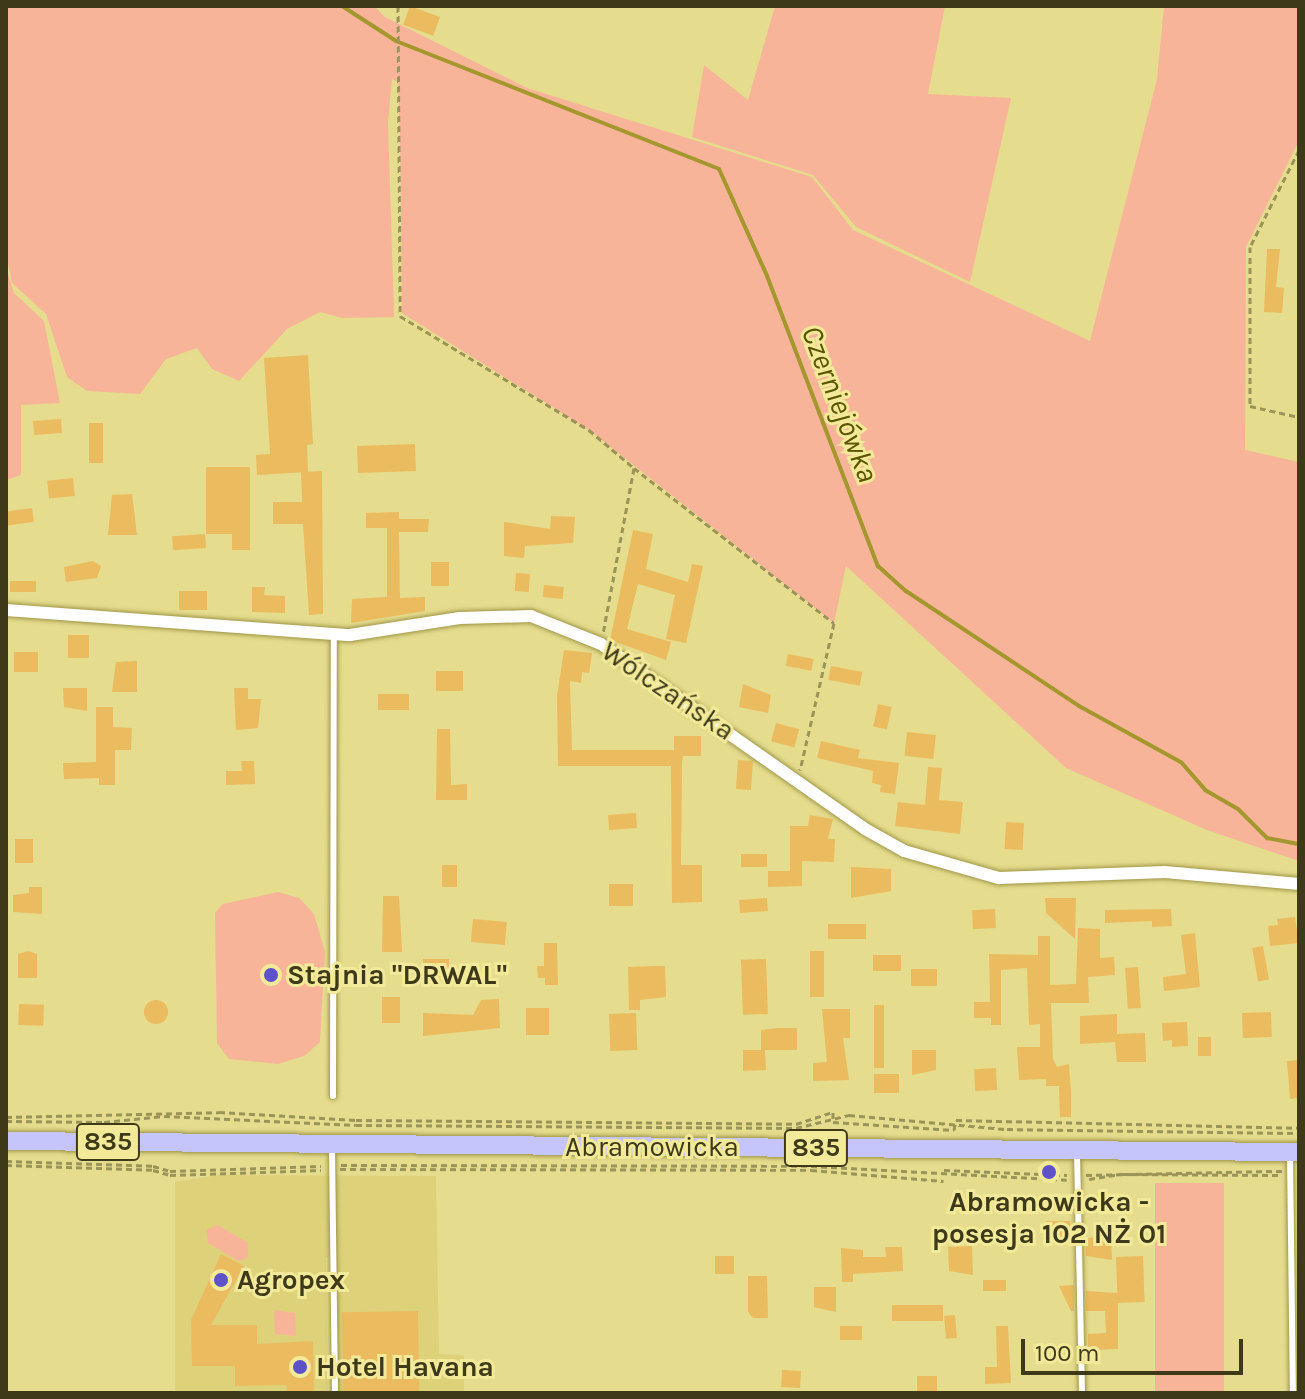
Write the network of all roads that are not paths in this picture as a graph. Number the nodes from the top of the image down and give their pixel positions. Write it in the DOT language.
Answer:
graph roads {
  1 [pos="6,610"];
  2 [pos="334,634"];
  3 [pos="1299,884"];
  4 [pos="333,1096"];
  5 [pos="6,1141"];
  6 [pos="332,1144"];
  7 [pos="1077,1150"];
  8 [pos="1295,1152"];
  9 [pos="335,1393"];
  10 [pos="1082,1393"];
  11 [pos="1293,1393"];
  1 -- 2 [label="street, Wólczańska"];
  2 -- 3 [label="street, Wólczańska"];
  2 -- 4 [label="lane"];
  5 -- 6 [label="main road, Abramowicka / 835"];
  6 -- 7 [label="main road, Abramowicka / 835"];
  6 -- 9 [label="lane"];
  7 -- 8 [label="main road, Abramowicka / 835"];
  7 -- 10 [label="lane"];
  8 -- 11 [label="lane"];
}
